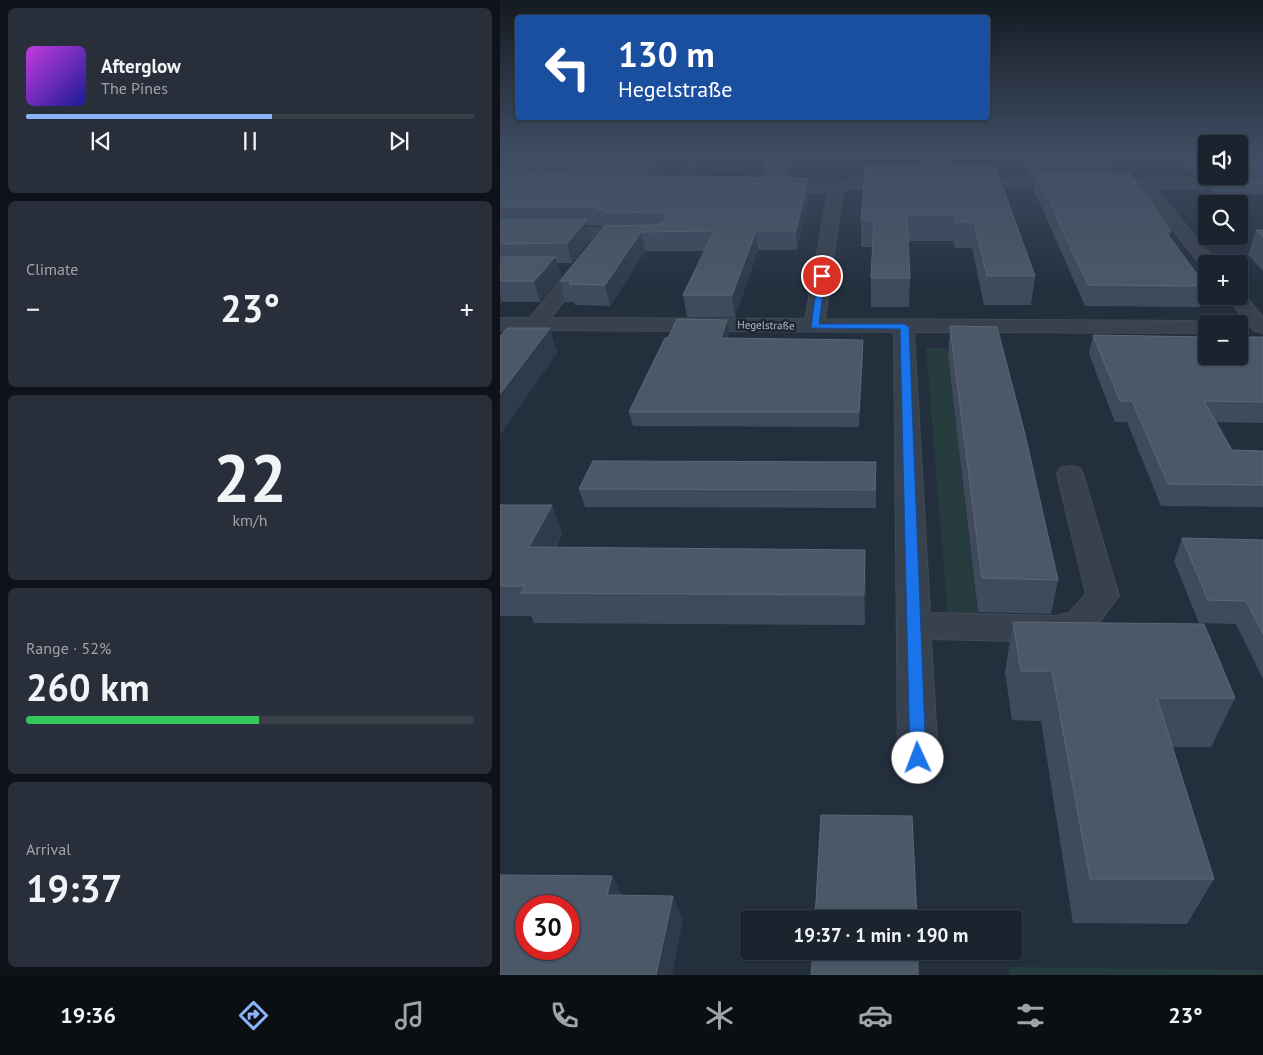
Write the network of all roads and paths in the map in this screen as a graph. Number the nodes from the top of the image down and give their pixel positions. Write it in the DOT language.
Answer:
graph roads {
  1 [pos="834,198"];
  2 [pos="1155,198"];
  3 [pos="500,232"];
  4 [pos="600,235"];
  5 [pos="622,238"];
  6 [pos="1202,255"];
  7 [pos="558,270"];
  8 [pos="578,270"];
  9 [pos="1243,305"];
  10 [pos="536,324"];
  11 [pos="501,325"];
  12 [pos="814,326"];
  13 [pos="904,327"];
  14 [pos="1198,327"];
  15 [pos="1248,327"];
  16 [pos="1262,327"];
  17 [pos="1070,474"];
  18 [pos="914,626"];
  19 [pos="918,758"];
  1 -- 12 [label="street"];
  2 -- 6 [label="street"];
  3 -- 4 [label="street"];
  4 -- 5 [label="street"];
  4 -- 8 [label="street"];
  7 -- 8 [label="street"];
  8 -- 10 [label="street"];
  9 -- 16 [label="street"];
  10 -- 11 [label="street, Hegelstraße"];
  10 -- 12 [label="street, Hegelstraße"];
  12 -- 13 [label="street, Hegelstraße"];
  13 -- 14 [label="street, Hegelstraße"];
  13 -- 18 [label="street"];
  15 -- 16 [label="street"];
  17 -- 18 [label="street"];
  18 -- 19 [label="street"];
}
